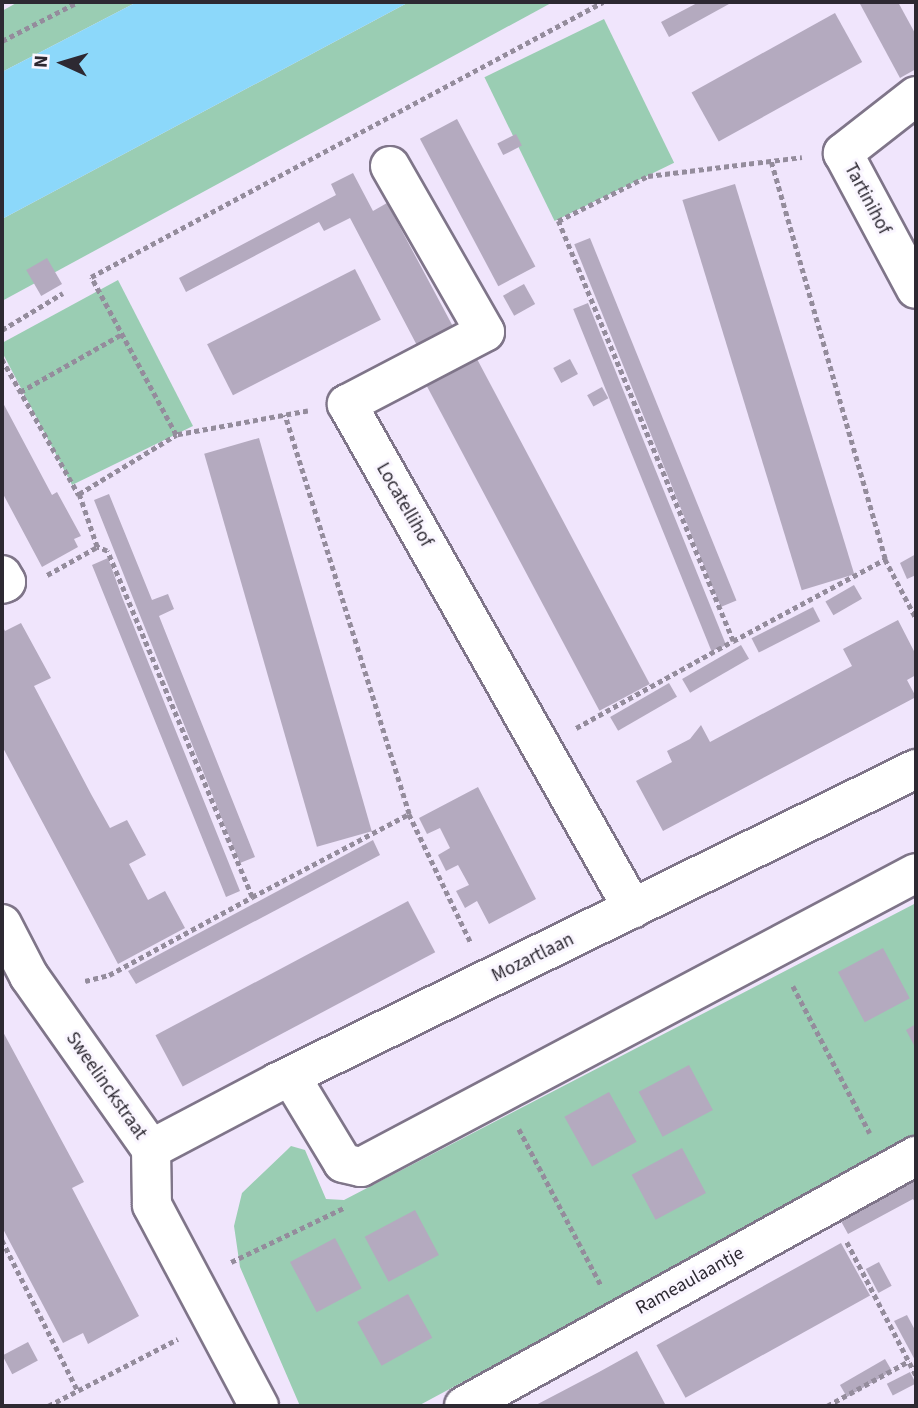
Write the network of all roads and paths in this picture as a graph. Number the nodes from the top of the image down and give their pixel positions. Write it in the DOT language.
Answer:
graph roads {
  1 [pos="78,2"];
  2 [pos="603,2"];
  3 [pos="2,41"];
  4 [pos="916,96"];
  5 [pos="843,153"];
  6 [pos="771,161"];
  7 [pos="390,166"];
  8 [pos="916,289"];
  9 [pos="63,293"];
  10 [pos="2,330"];
  11 [pos="122,334"];
  12 [pos="2,359"];
  13 [pos="20,392"];
  14 [pos="347,404"];
  15 [pos="285,415"];
  16 [pos="176,435"];
  17 [pos="81,499"];
  18 [pos="97,547"];
  19 [pos="885,559"];
  20 [pos="3,580"];
  21 [pos="916,618"];
  22 [pos="733,641"];
  23 [pos="541,747"];
  24 [pos="916,769"];
  25 [pos="409,814"];
  26 [pos="916,873"];
  27 [pos="252,897"];
  28 [pos="633,909"];
  29 [pos="2,923"];
  30 [pos="773,948"];
  31 [pos="489,980"];
  32 [pos="41,993"];
  33 [pos="291,1077"];
  34 [pos="500,1093"];
  35 [pos="151,1149"];
  36 [pos="903,1163"];
  37 [pos="361,1167"];
  38 [pos="828,1205"];
  39 [pos="2,1240"];
  40 [pos="192,1280"];
  41 [pos="213,1320"];
  42 [pos="620,1320"];
  43 [pos="909,1361"];
  44 [pos="916,1375"];
  45 [pos="78,1391"];
  46 [pos="48,1406"];
  47 [pos="259,1406"];
  48 [pos="464,1406"];
  49 [pos="827,1406"];
  1 -- 3 [label="path"];
  2 -- 11 [label="path"];
  4 -- 5 [label="street, Tartinihof"];
  5 -- 6 [label="path"];
  5 -- 8 [label="street, Tartinihof"];
  6 -- 19 [label="path"];
  6 -- 22 [label="path"];
  7 -- 14 [label="street"];
  9 -- 10 [label="path"];
  11 -- 13 [label="path"];
  11 -- 16 [label="path"];
  12 -- 13 [label="path"];
  13 -- 17 [label="path"];
  14 -- 15 [label="path"];
  14 -- 23 [label="street, Locatellihof"];
  15 -- 16 [label="path"];
  15 -- 25 [label="path"];
  16 -- 17 [label="path"];
  17 -- 18 [label="path"];
  18 -- 20 [label="path"];
  18 -- 27 [label="path"];
  19 -- 21 [label="path"];
  19 -- 22 [label="path"];
  22 -- 23 [label="path"];
  23 -- 28 [label="street, Locatellihof"];
  24 -- 28 [label="street, Mozartlaan"];
  25 -- 27 [label="path"];
  25 -- 31 [label="path"];
  26 -- 30 [label="street"];
  27 -- 32 [label="path"];
  28 -- 31 [label="street, Mozartlaan"];
  29 -- 32 [label="street, Sweelinckstraat"];
  30 -- 34 [label="street"];
  30 -- 36 [label="path"];
  31 -- 33 [label="street, Mozartlaan"];
  32 -- 35 [label="street, Sweelinckstraat"];
  33 -- 35 [label="street, Mozartlaan"];
  33 -- 37 [label="street"];
  34 -- 37 [label="street"];
  34 -- 42 [label="path"];
  35 -- 40 [label="street, Sweelinckstraat"];
  36 -- 38 [label="street, Rameaulaantje"];
  37 -- 40 [label="path"];
  38 -- 42 [label="street, Rameaulaantje"];
  38 -- 43 [label="path"];
  39 -- 45 [label="path"];
  40 -- 41 [label="street, Sweelinckstraat"];
  41 -- 45 [label="path"];
  41 -- 47 [label="street, Sweelinckstraat"];
  42 -- 48 [label="street, Rameaulaantje"];
  43 -- 44 [label="path"];
  43 -- 49 [label="path"];
  45 -- 46 [label="path"];
}
